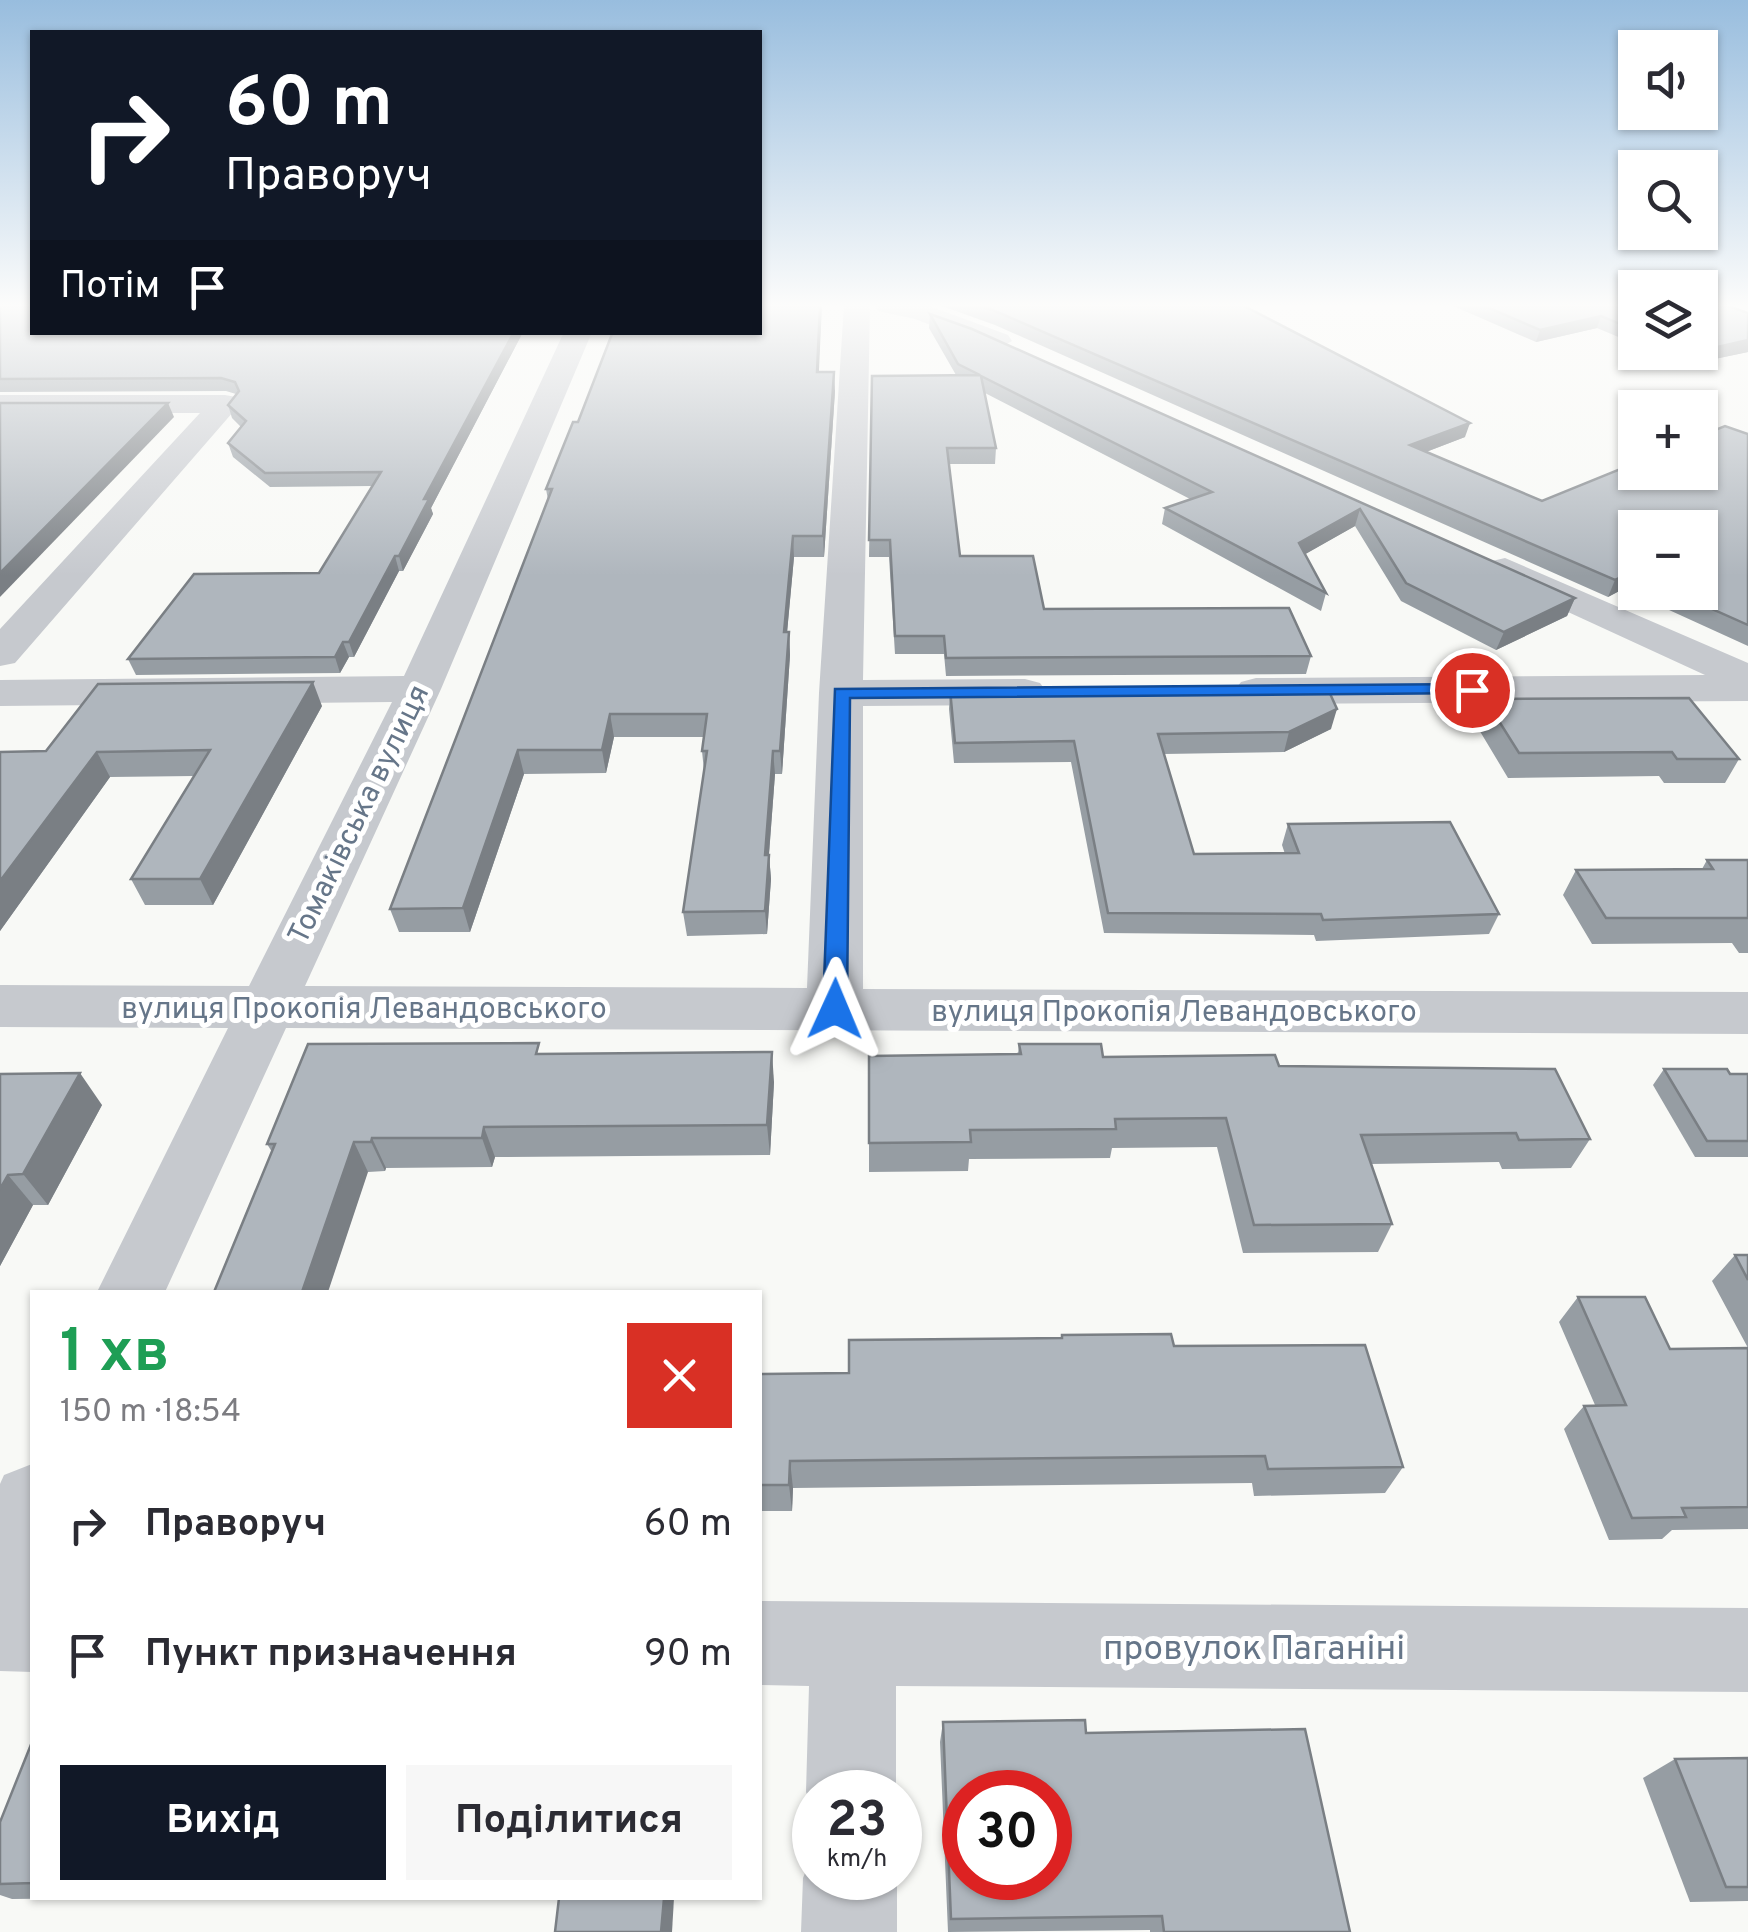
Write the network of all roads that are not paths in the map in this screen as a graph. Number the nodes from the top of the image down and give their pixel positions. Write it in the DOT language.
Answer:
graph roads {
  1 [pos="550,395"];
  2 [pos="854,395"];
  3 [pos="0,404"];
  4 [pos="1475,556"];
  5 [pos="0,654"];
  6 [pos="1748,679"];
  7 [pos="1748,688"];
  8 [pos="420,689"];
  9 [pos="1216,691"];
  10 [pos="1058,692"];
  11 [pos="0,693"];
  12 [pos="842,693"];
  13 [pos="0,1006"];
  14 [pos="264,1008"];
  15 [pos="835,1009"];
  16 [pos="1748,1013"];
  17 [pos="132,1290"];
  18 [pos="30,1507"];
  19 [pos="0,1572"];
  20 [pos="0,1629"];
  21 [pos="30,1630"];
  22 [pos="762,1642"];
  23 [pos="853,1644"];
  24 [pos="1748,1650"];
  25 [pos="851,1770"];
  26 [pos="850,1900"];
  27 [pos="850,1932"];
  1 -- 8 [label="street, Томаківська вулиця"];
  2 -- 12 [label="street"];
  3 -- 5 [label="street"];
  4 -- 6 [label="street"];
  7 -- 9 [label="street"];
  8 -- 11 [label="street"];
  8 -- 14 [label="street, Томаківська вулиця"];
  10 -- 12 [label="street"];
  12 -- 15 [label="street"];
  13 -- 14 [label="street, вулиця Прокопія Левандовського"];
  14 -- 15 [label="street, вулиця Прокопія Левандовського"];
  14 -- 17 [label="street, Томаківська вулиця"];
  15 -- 16 [label="street, вулиця Прокопія Левандовського"];
  18 -- 19 [label="street"];
  20 -- 21 [label="street"];
  22 -- 23 [label="street, провулок Паганіні"];
  23 -- 24 [label="street, провулок Паганіні"];
  23 -- 25 [label="street"];
  26 -- 27 [label="street"];
}
